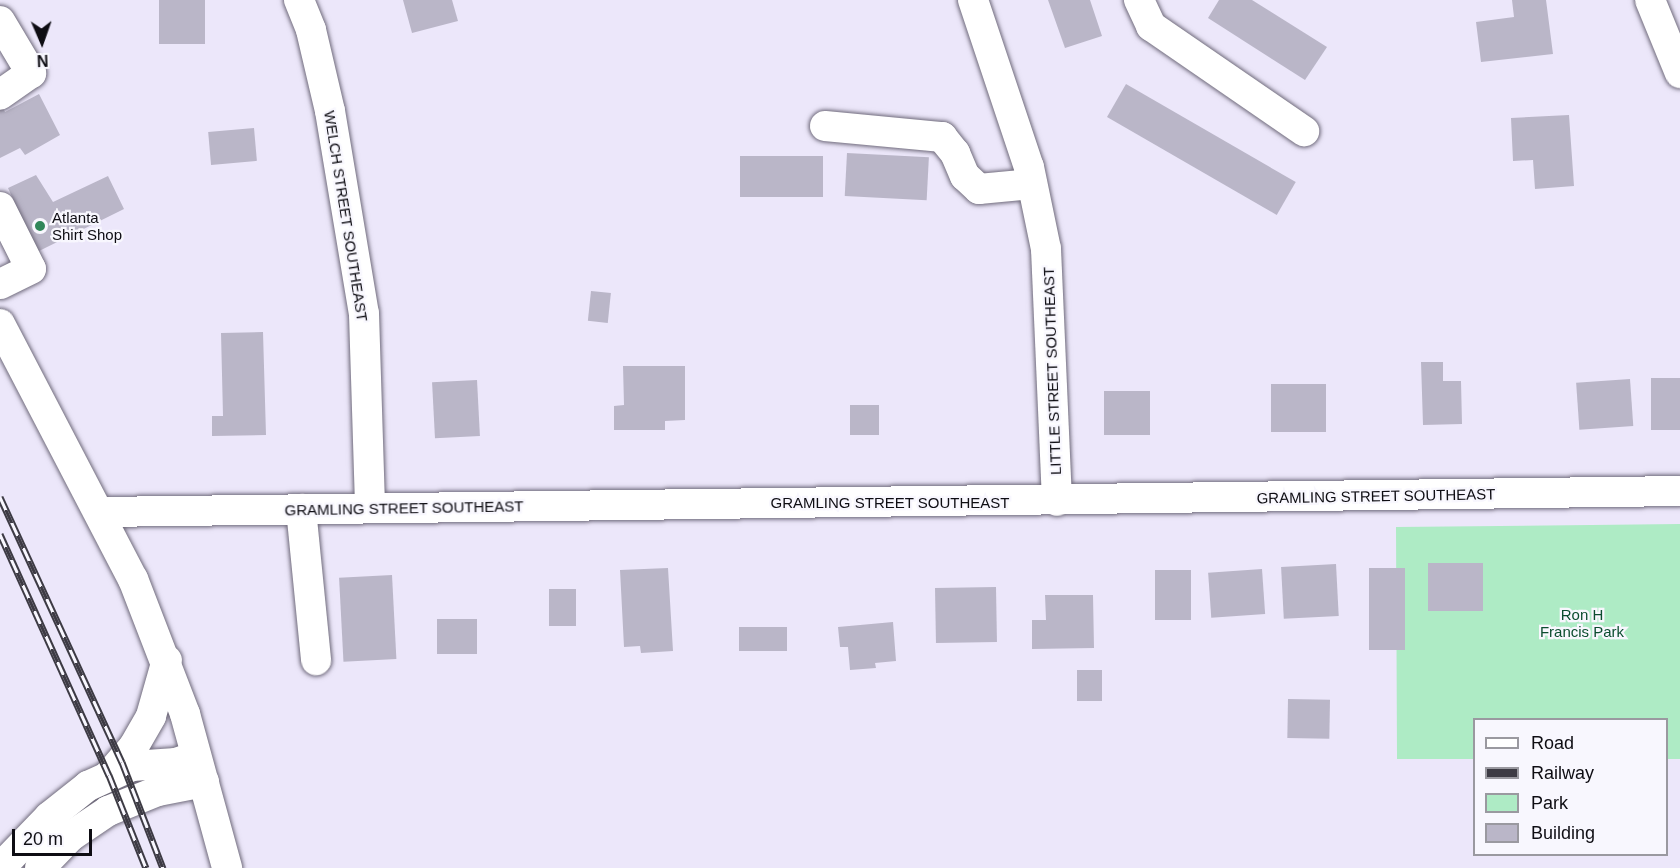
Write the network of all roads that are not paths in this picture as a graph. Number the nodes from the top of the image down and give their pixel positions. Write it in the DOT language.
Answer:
graph roads {
  1 [pos="299,0"];
  2 [pos="973,0"];
  3 [pos="1139,0"];
  4 [pos="1650,0"];
  5 [pos="0,21"];
  6 [pos="1680,73"];
  7 [pos="0,95"];
  8 [pos="825,126"];
  9 [pos="1304,131"];
  10 [pos="1032,184"];
  11 [pos="0,207"];
  12 [pos="0,284"];
  13 [pos="0,324"];
  14 [pos="1680,491"];
  15 [pos="1057,501"];
  16 [pos="370,508"];
  17 [pos="301,509"];
  18 [pos="100,512"];
  19 [pos="167,660"];
  20 [pos="316,660"];
  21 [pos="200,769"];
  22 [pos="109,775"];
  23 [pos="0,868"];
  24 [pos="39,868"];
  25 [pos="227,868"];
  1 -- 16 [label="street, WELCH STREET SOUTHEAST"];
  2 -- 10 [label="street, LITTLE STREET SOUTHEAST"];
  3 -- 9 [label="street"];
  4 -- 6 [label="street"];
  5 -- 7 [label="street"];
  8 -- 10 [label="street"];
  10 -- 15 [label="street, LITTLE STREET SOUTHEAST"];
  11 -- 12 [label="street"];
  13 -- 18 [label="street"];
  14 -- 15 [label="street, GRAMLING STREET SOUTHEAST"];
  15 -- 16 [label="street, GRAMLING STREET SOUTHEAST"];
  16 -- 17 [label="street, GRAMLING STREET SOUTHEAST"];
  17 -- 18 [label="street, GRAMLING STREET SOUTHEAST"];
  17 -- 20 [label="street"];
  18 -- 19 [label="street"];
  19 -- 21 [label="street"];
  19 -- 22 [label="street"];
  21 -- 22 [label="street"];
  21 -- 24 [label="street"];
  21 -- 25 [label="street"];
  22 -- 23 [label="street"];
}
